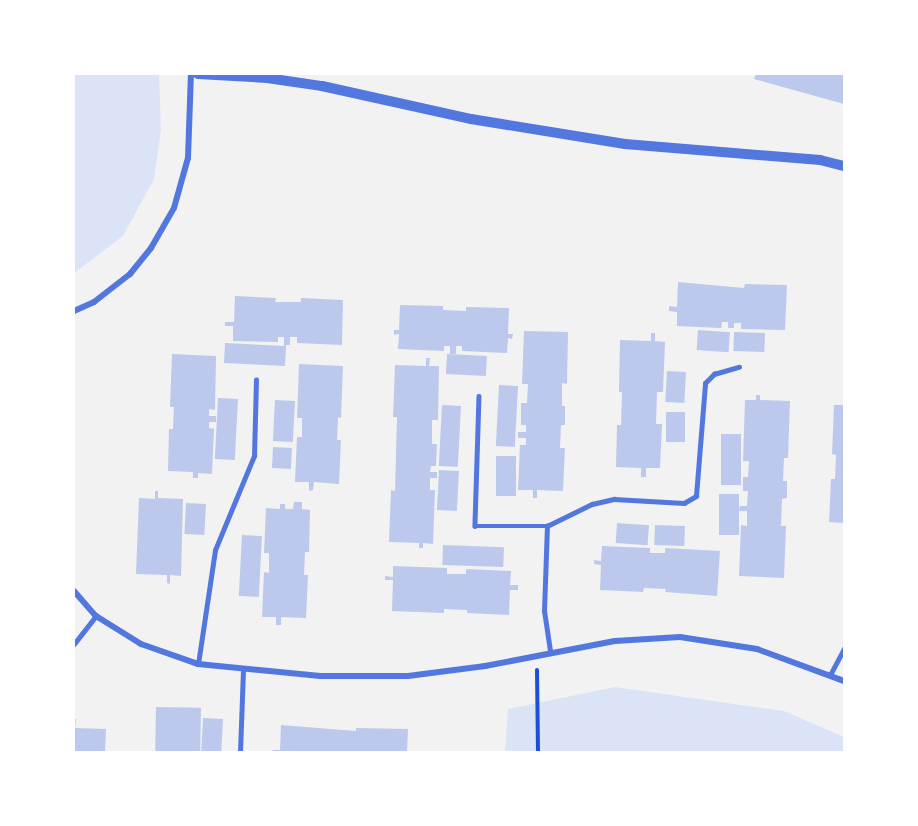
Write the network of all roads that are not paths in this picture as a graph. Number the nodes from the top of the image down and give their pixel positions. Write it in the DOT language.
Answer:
graph roads {
  1 [pos="191,74"];
  2 [pos="198,74"];
  3 [pos="844,166"];
  4 [pos="74,311"];
  5 [pos="739,367"];
  6 [pos="256,380"];
  7 [pos="479,396"];
  8 [pos="546,526"];
  9 [pos="74,591"];
  10 [pos="96,616"];
  11 [pos="74,644"];
  12 [pos="844,649"];
  13 [pos="550,651"];
  14 [pos="198,664"];
  15 [pos="243,669"];
  16 [pos="830,675"];
  17 [pos="844,681"];
  18 [pos="240,753"];
  1 -- 4 [label="street"];
  2 -- 3 [label="street"];
  5 -- 8 [label="lane"];
  6 -- 14 [label="lane"];
  7 -- 8 [label="lane"];
  8 -- 13 [label="lane"];
  9 -- 10 [label="street"];
  10 -- 11 [label="lane"];
  10 -- 14 [label="street"];
  12 -- 16 [label="lane"];
  13 -- 15 [label="street"];
  13 -- 16 [label="street"];
  14 -- 15 [label="street"];
  15 -- 18 [label="lane"];
  16 -- 17 [label="street"];
}
